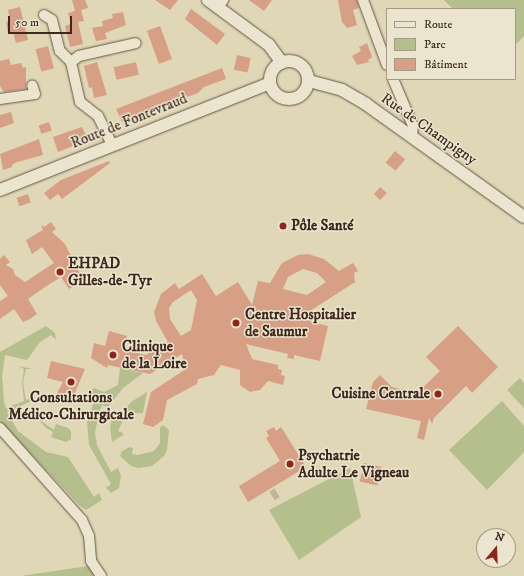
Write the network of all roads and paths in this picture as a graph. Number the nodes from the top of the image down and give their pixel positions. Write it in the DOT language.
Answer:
graph roads {
  1 [pos="208,0"];
  2 [pos="363,0"];
  3 [pos="221,4"];
  4 [pos="44,15"];
  5 [pos="136,43"];
  6 [pos="71,62"];
  7 [pos="386,62"];
  8 [pos="282,63"];
  9 [pos="393,80"];
  10 [pos="309,81"];
  11 [pos="270,83"];
  12 [pos="32,85"];
  13 [pos="0,99"];
  14 [pos="412,136"];
  15 [pos="112,145"];
  16 [pos="0,190"];
  17 [pos="524,217"];
  18 [pos="0,428"];
  19 [pos="101,576"];
  1 -- 3 [label="street"];
  2 -- 7 [label="street"];
  3 -- 8 [label="street"];
  4 -- 6 [label="street"];
  5 -- 6 [label="street"];
  6 -- 15 [label="street"];
  8 -- 10 [label="street"];
  8 -- 11 [label="street"];
  9 -- 14 [label="street"];
  10 -- 11 [label="street"];
  10 -- 14 [label="street, Rue de Champigny"];
  11 -- 15 [label="street, Route de Fontevraud"];
  12 -- 13 [label="street"];
  14 -- 17 [label="street, Rue de Champigny"];
  15 -- 16 [label="street, Route de Fontevraud"];
  18 -- 19 [label="street"];
}
